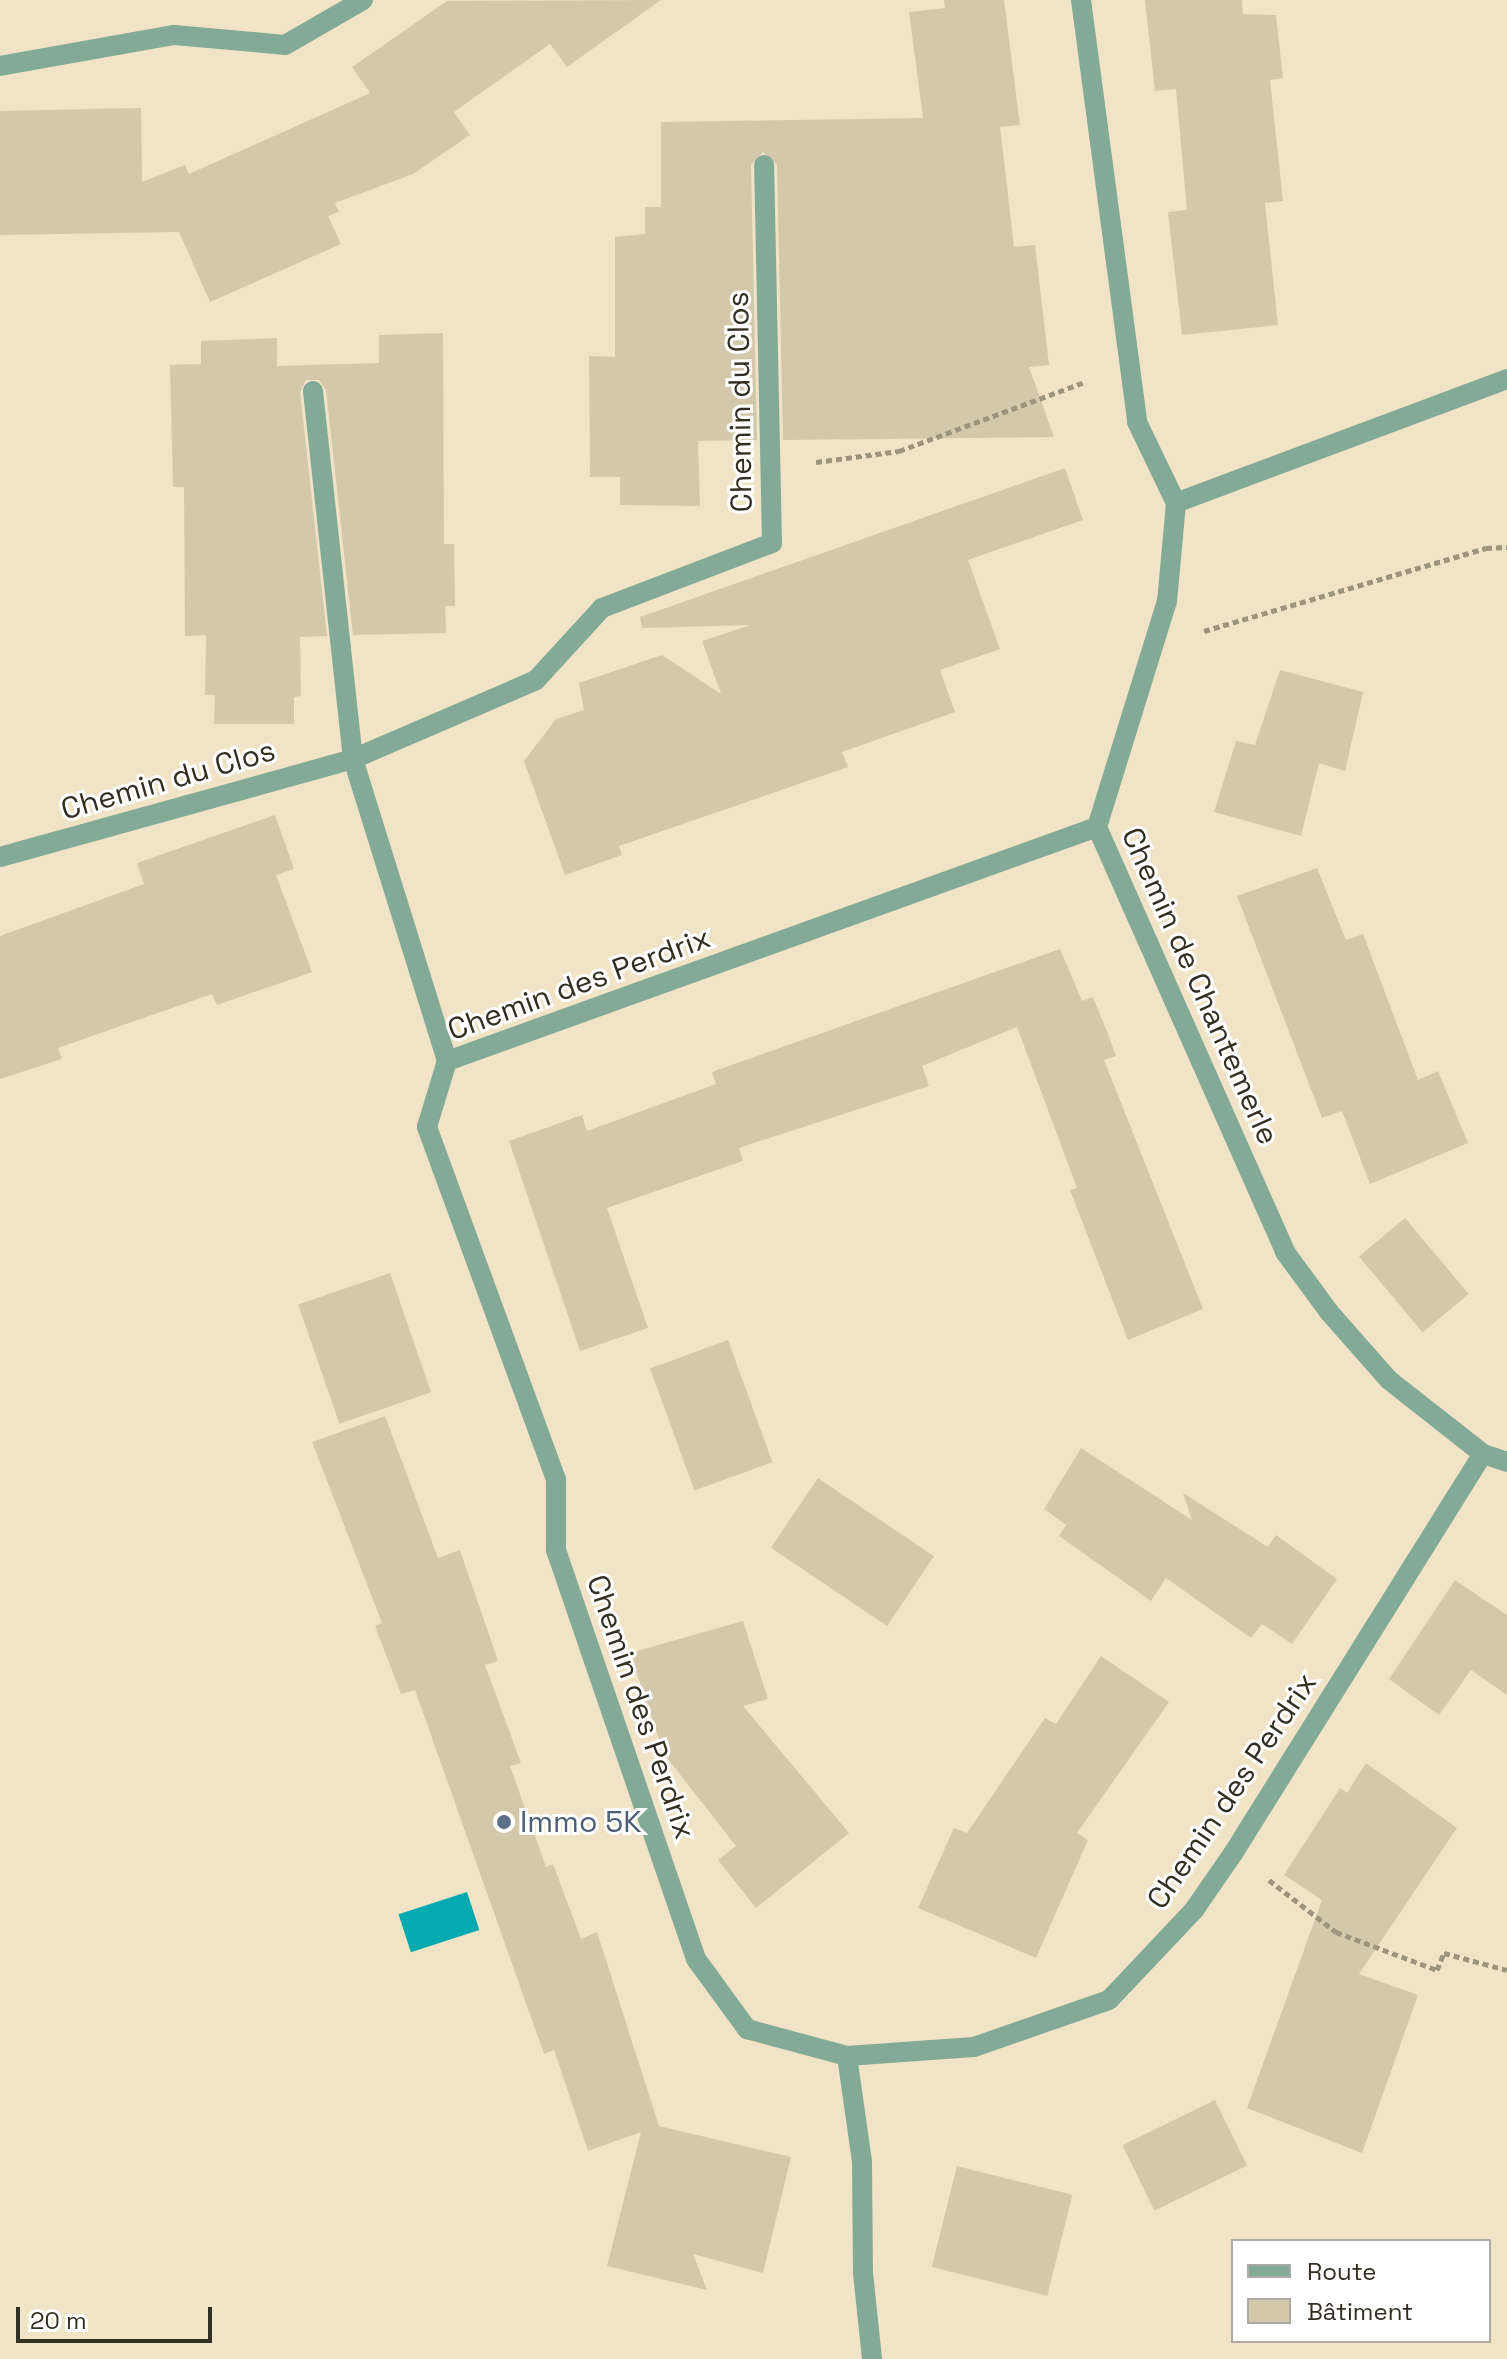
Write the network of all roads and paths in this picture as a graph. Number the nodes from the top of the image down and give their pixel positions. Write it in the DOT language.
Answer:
graph roads {
  1 [pos="363,0"];
  2 [pos="1081,0"];
  3 [pos="0,66"];
  4 [pos="764,165"];
  5 [pos="1130,366"];
  6 [pos="1507,379"];
  7 [pos="313,391"];
  8 [pos="771,468"];
  9 [pos="1176,503"];
  10 [pos="1507,547"];
  11 [pos="1153,646"];
  12 [pos="353,759"];
  13 [pos="1097,827"];
  14 [pos="0,857"];
  15 [pos="447,1061"];
  16 [pos="1483,1454"];
  17 [pos="1507,1462"];
  18 [pos="1234,1852"];
  19 [pos="1507,1970"];
  20 [pos="847,2056"];
  21 [pos="872,2359"];
  1 -- 3 [label="street"];
  2 -- 5 [label="street"];
  4 -- 8 [label="street, Chemin du Clos"];
  5 -- 8 [label="path"];
  5 -- 9 [label="street"];
  6 -- 9 [label="street"];
  7 -- 12 [label="street"];
  8 -- 12 [label="street, Chemin du Clos"];
  9 -- 11 [label="street, Chemin de Chantemerle"];
  10 -- 11 [label="path"];
  11 -- 13 [label="street, Chemin de Chantemerle"];
  12 -- 14 [label="street, Chemin du Clos"];
  12 -- 15 [label="street"];
  13 -- 15 [label="street, Chemin des Perdrix"];
  13 -- 16 [label="street, Chemin de Chantemerle"];
  15 -- 20 [label="street, Chemin des Perdrix"];
  16 -- 17 [label="street, Chemin de Chantemerle"];
  16 -- 18 [label="street, Chemin des Perdrix"];
  18 -- 19 [label="path"];
  18 -- 20 [label="street, Chemin des Perdrix"];
  20 -- 21 [label="street"];
}
